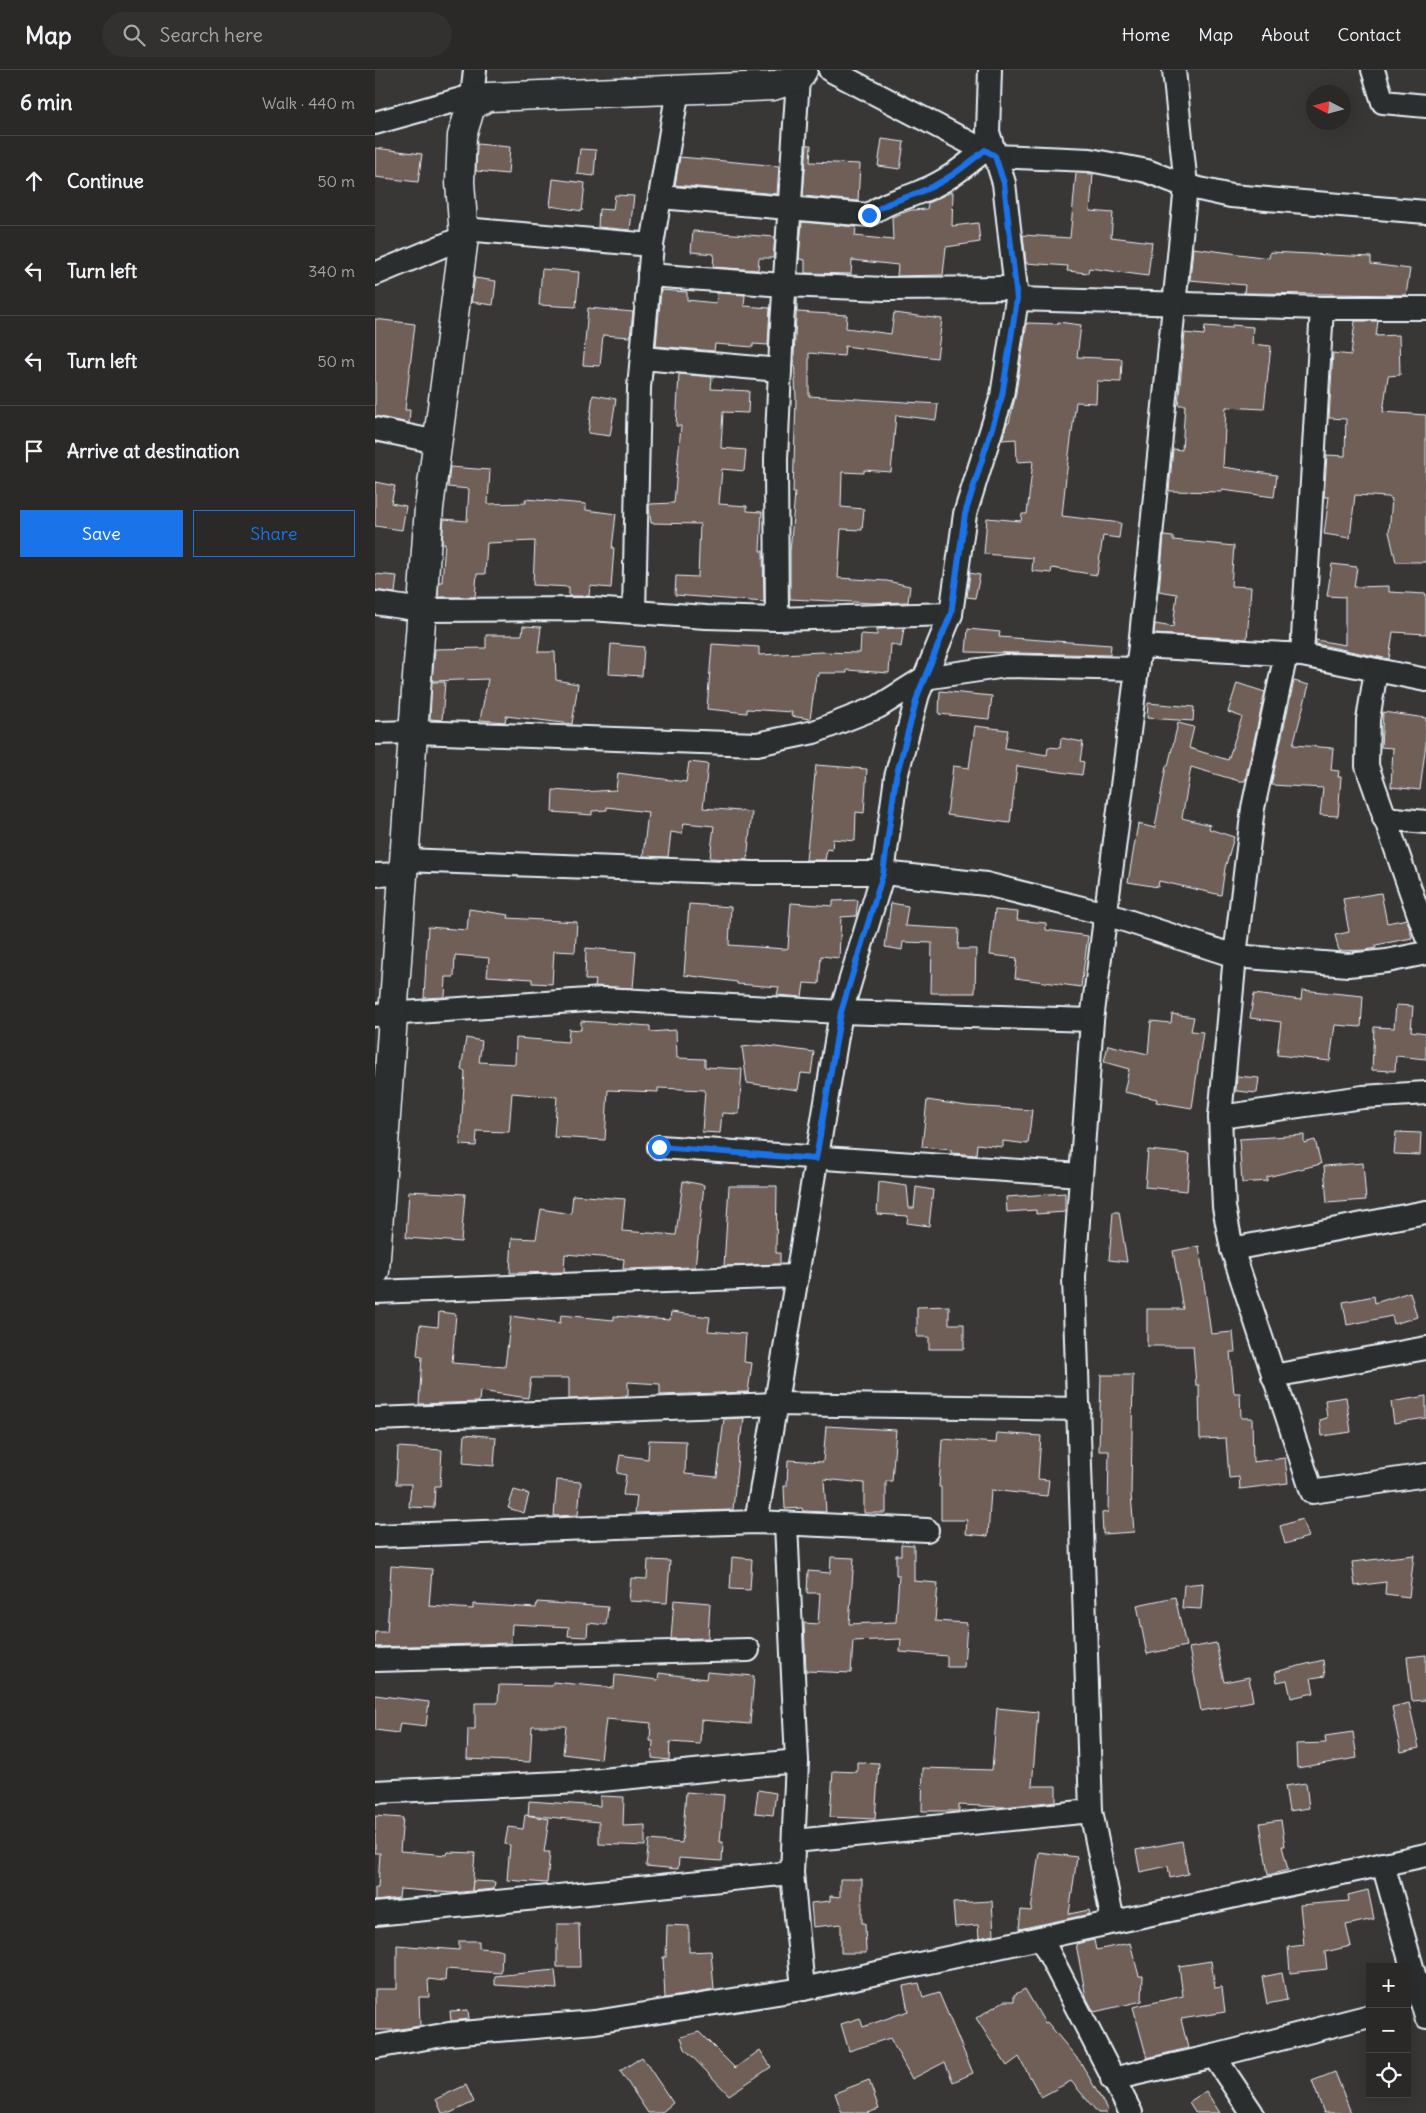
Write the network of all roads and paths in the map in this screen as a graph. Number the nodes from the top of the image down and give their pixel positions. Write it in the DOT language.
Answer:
graph roads {
  1 [pos="475,70"];
  2 [pos="830,70"];
  3 [pos="990,70"];
  4 [pos="1174,70"];
  5 [pos="1373,70"];
  6 [pos="801,74"];
  7 [pos="678,89"];
  8 [pos="472,101"];
  9 [pos="1426,106"];
  10 [pos="375,123"];
  11 [pos="990,153"];
  12 [pos="1186,186"];
  13 [pos="660,197"];
  14 [pos="789,209"];
  15 [pos="1426,212"];
  16 [pos="464,233"];
  17 [pos="652,245"];
  18 [pos="375,274"];
  19 [pos="649,275"];
  20 [pos="785,285"];
  21 [pos="1016,294"];
  22 [pos="1174,303"];
  23 [pos="1322,308"];
  24 [pos="1426,308"];
  25 [pos="642,358"];
  26 [pos="780,370"];
  27 [pos="375,428"];
  28 [pos="437,442"];
  29 [pos="375,603"];
  30 [pos="421,610"];
  31 [pos="634,612"];
  32 [pos="951,614"];
  33 [pos="777,619"];
  34 [pos="1140,646"];
  35 [pos="1294,654"];
  36 [pos="1137,669"];
  37 [pos="1376,670"];
  38 [pos="924,678"];
  39 [pos="1426,680"];
  40 [pos="413,732"];
  41 [pos="375,733"];
  42 [pos="1384,818"];
  43 [pos="1426,822"];
  44 [pos="403,867"];
  45 [pos="883,874"];
  46 [pos="375,875"];
  47 [pos="1106,914"];
  48 [pos="1426,935"];
  49 [pos="1426,953"];
  50 [pos="1235,956"];
  51 [pos="841,1012"];
  52 [pos="384,1015"];
  53 [pos="1092,1020"];
  54 [pos="1426,1093"];
  55 [pos="1220,1117"];
  56 [pos="659,1147"];
  57 [pos="379,1156"];
  58 [pos="816,1159"];
  59 [pos="1081,1175"];
  60 [pos="1426,1212"];
  61 [pos="1232,1249"];
  62 [pos="375,1271"];
  63 [pos="797,1276"];
  64 [pos="375,1292"];
  65 [pos="1426,1348"];
  66 [pos="1273,1376"];
  67 [pos="776,1404"];
  68 [pos="1079,1409"];
  69 [pos="375,1419"];
  70 [pos="1426,1475"];
  71 [pos="756,1522"];
  72 [pos="786,1524"];
  73 [pos="927,1530"];
  74 [pos="375,1536"];
  75 [pos="748,1650"];
  76 [pos="375,1660"];
  77 [pos="797,1761"];
  78 [pos="375,1792"];
  79 [pos="1091,1811"];
  80 [pos="795,1841"];
  81 [pos="1426,1855"];
  82 [pos="1383,1864"];
  83 [pos="792,1873"];
  84 [pos="375,1914"];
  85 [pos="1113,1922"];
  86 [pos="1041,1938"];
  87 [pos="803,1989"];
  88 [pos="1418,2009"];
  89 [pos="1366,2017"];
  90 [pos="375,2047"];
  91 [pos="1214,2056"];
  92 [pos="1112,2079"];
  93 [pos="1131,2113"];
  94 [pos="1252,2113"];
  1 -- 8 [label="street"];
  2 -- 11 [label="street"];
  3 -- 11 [label="street"];
  4 -- 12 [label="street"];
  5 -- 9 [label="street"];
  6 -- 7 [label="street"];
  6 -- 14 [label="street"];
  7 -- 8 [label="street"];
  7 -- 13 [label="street"];
  8 -- 10 [label="street"];
  8 -- 16 [label="street"];
  11 -- 12 [label="street"];
  11 -- 14 [label="street"];
  11 -- 21 [label="street"];
  12 -- 15 [label="street"];
  12 -- 22 [label="street"];
  13 -- 14 [label="street"];
  13 -- 17 [label="street"];
  14 -- 20 [label="street"];
  16 -- 17 [label="street"];
  16 -- 18 [label="street"];
  16 -- 28 [label="street"];
  17 -- 19 [label="street"];
  19 -- 20 [label="street"];
  19 -- 25 [label="street"];
  20 -- 21 [label="street"];
  20 -- 26 [label="street"];
  21 -- 22 [label="street"];
  21 -- 32 [label="street"];
  22 -- 23 [label="street"];
  22 -- 34 [label="street"];
  23 -- 24 [label="street"];
  23 -- 35 [label="street"];
  25 -- 26 [label="street"];
  25 -- 31 [label="street"];
  26 -- 33 [label="street"];
  27 -- 28 [label="street"];
  28 -- 30 [label="street"];
  29 -- 30 [label="street"];
  30 -- 31 [label="street"];
  30 -- 40 [label="street"];
  31 -- 33 [label="street"];
  32 -- 33 [label="street"];
  32 -- 38 [label="street"];
  34 -- 35 [label="street"];
  34 -- 36 [label="street"];
  35 -- 37 [label="street"];
  35 -- 50 [label="street"];
  36 -- 38 [label="street"];
  36 -- 47 [label="street"];
  37 -- 39 [label="street"];
  37 -- 42 [label="street"];
  38 -- 40 [label="street"];
  38 -- 45 [label="street"];
  40 -- 41 [label="street"];
  40 -- 44 [label="street"];
  42 -- 43 [label="street"];
  42 -- 48 [label="street"];
  44 -- 45 [label="street"];
  44 -- 46 [label="street"];
  44 -- 52 [label="street"];
  45 -- 47 [label="street"];
  45 -- 51 [label="street"];
  47 -- 50 [label="street"];
  47 -- 53 [label="street"];
  49 -- 50 [label="street"];
  50 -- 55 [label="street"];
  51 -- 52 [label="street"];
  51 -- 53 [label="street"];
  51 -- 58 [label="street"];
  52 -- 57 [label="street"];
  53 -- 59 [label="street"];
  54 -- 55 [label="street"];
  55 -- 61 [label="street"];
  56 -- 58 [label="street"];
  57 -- 62 [label="street"];
  58 -- 59 [label="street"];
  58 -- 63 [label="street"];
  59 -- 68 [label="street"];
  60 -- 61 [label="street"];
  61 -- 66 [label="street"];
  63 -- 64 [label="street"];
  63 -- 67 [label="street"];
  65 -- 66 [label="street"];
  66 -- 70 [label="street"];
  67 -- 68 [label="street"];
  67 -- 69 [label="street"];
  67 -- 71 [label="street"];
  68 -- 79 [label="street"];
  71 -- 72 [label="street"];
  71 -- 74 [label="street"];
  72 -- 73 [label="street"];
  72 -- 77 [label="street"];
  75 -- 76 [label="street"];
  77 -- 78 [label="street"];
  77 -- 80 [label="street"];
  79 -- 80 [label="street"];
  79 -- 85 [label="street"];
  80 -- 83 [label="street"];
  81 -- 82 [label="street"];
  82 -- 85 [label="street"];
  82 -- 88 [label="street"];
  83 -- 84 [label="street"];
  83 -- 87 [label="street"];
  85 -- 86 [label="street"];
  86 -- 87 [label="street"];
  86 -- 92 [label="street"];
  87 -- 90 [label="street"];
  89 -- 91 [label="street"];
  91 -- 92 [label="street"];
  91 -- 94 [label="street"];
  92 -- 93 [label="street"];
}
